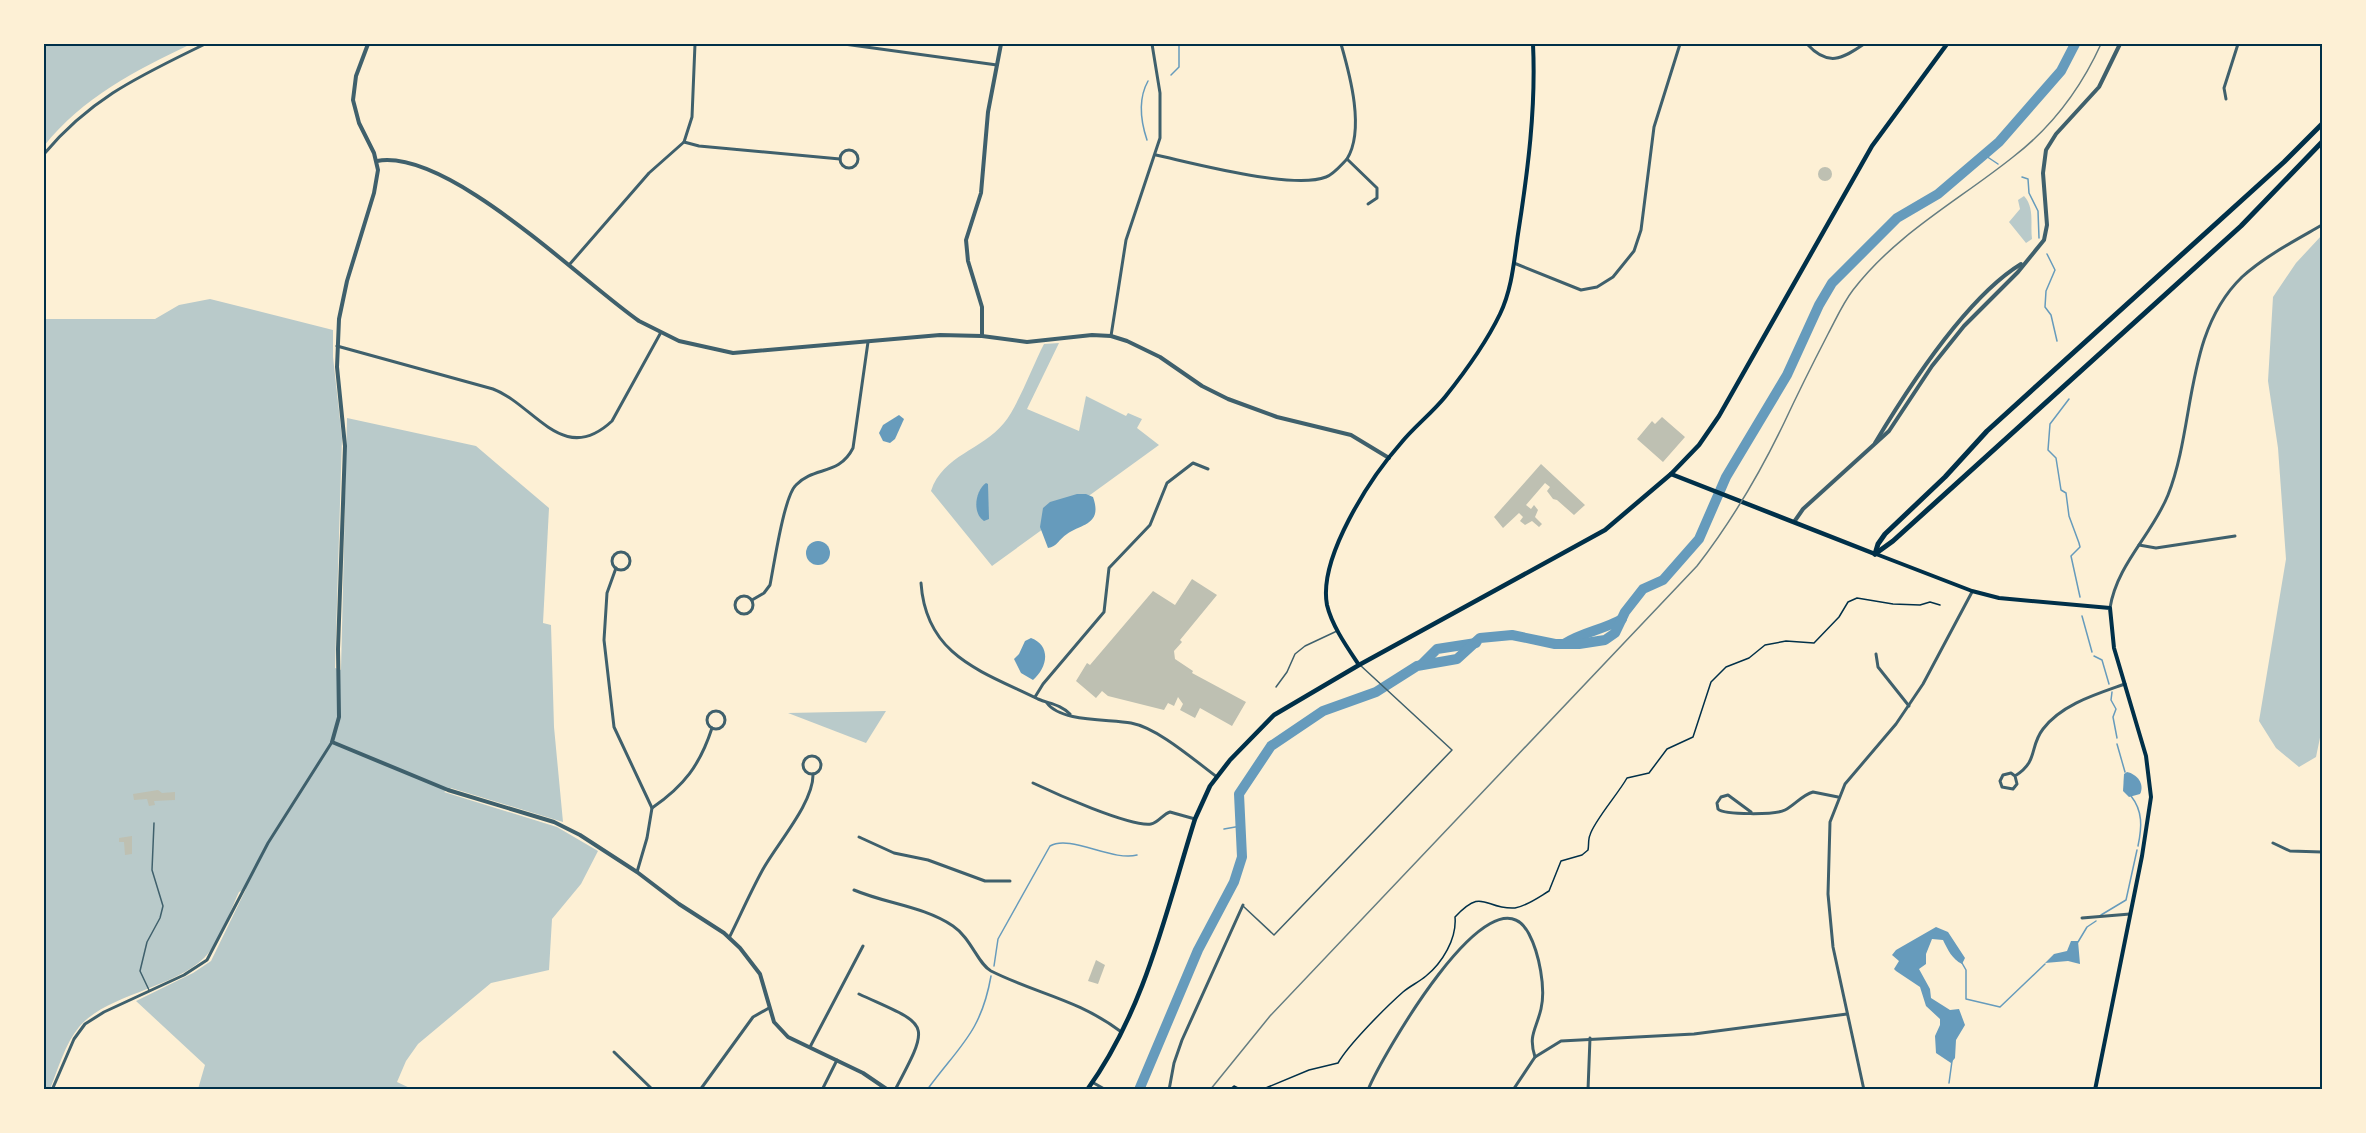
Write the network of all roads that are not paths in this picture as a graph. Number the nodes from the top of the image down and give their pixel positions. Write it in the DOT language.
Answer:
graph roads {
  1 [pos="205,44"];
  2 [pos="368,44"];
  3 [pos="695,44"];
  4 [pos="844,44"];
  5 [pos="1001,44"];
  6 [pos="1152,44"];
  7 [pos="1341,44"];
  8 [pos="1533,44"];
  9 [pos="1680,44"];
  10 [pos="1807,44"];
  11 [pos="1864,44"];
  12 [pos="1947,44"];
  13 [pos="2120,44"];
  14 [pos="2238,44"];
  15 [pos="997,65"];
  16 [pos="2226,99"];
  17 [pos="2322,124"];
  18 [pos="684,142"];
  19 [pos="2322,142"];
  20 [pos="44,154"];
  21 [pos="1156,154"];
  22 [pos="840,159"];
  23 [pos="1347,159"];
  24 [pos="377,161"];
  25 [pos="1368,204"];
  26 [pos="2322,225"];
  27 [pos="1514,263"];
  28 [pos="568,266"];
  29 [pos="660,334"];
  30 [pos="982,336"];
  31 [pos="1111,336"];
  32 [pos="868,342"];
  33 [pos="337,346"];
  34 [pos="1389,458"];
  35 [pos="1208,469"];
  36 [pos="1671,474"];
  37 [pos="1794,522"];
  38 [pos="2235,536"];
  39 [pos="2139,545"];
  40 [pos="1875,554"];
  41 [pos="616,568"];
  42 [pos="921,583"];
  43 [pos="1972,591"];
  44 [pos="752,600"];
  45 [pos="2110,608"];
  46 [pos="1338,631"];
  47 [pos="1876,654"];
  48 [pos="1359,665"];
  49 [pos="2125,684"];
  50 [pos="1276,687"];
  51 [pos="1035,698"];
  52 [pos="1909,706"];
  53 [pos="712,728"];
  54 [pos="332,742"];
  55 [pos="813,774"];
  56 [pos="2015,776"];
  57 [pos="1217,777"];
  58 [pos="1032,783"];
  59 [pos="1838,797"];
  60 [pos="652,808"];
  61 [pos="1751,812"];
  62 [pos="1195,819"];
  63 [pos="154,823"];
  64 [pos="859,837"];
  65 [pos="2273,843"];
  66 [pos="2322,852"];
  67 [pos="637,872"];
  68 [pos="1010,881"];
  69 [pos="854,890"];
  70 [pos="1243,905"];
  71 [pos="2130,915"];
  72 [pos="2082,918"];
  73 [pos="729,938"];
  74 [pos="863,946"];
  75 [pos="149,991"];
  76 [pos="858,994"];
  77 [pos="769,1008"];
  78 [pos="1847,1014"];
  79 [pos="1120,1031"];
  80 [pos="1590,1038"];
  81 [pos="809,1048"];
  82 [pos="614,1052"];
  83 [pos="1535,1057"];
  84 [pos="837,1060"];
  85 [pos="1092,1082"];
  86 [pos="52,1089"];
  87 [pos="653,1089"];
  88 [pos="700,1089"];
  89 [pos="822,1089"];
  90 [pos="888,1089"];
  91 [pos="894,1089"];
  92 [pos="1087,1089"];
  93 [pos="1106,1089"];
  94 [pos="1169,1089"];
  95 [pos="1368,1089"];
  96 [pos="1513,1089"];
  97 [pos="1588,1089"];
  98 [pos="1864,1089"];
  99 [pos="2095,1089"];
  1 -- 20 [label="street"];
  2 -- 24 [label="street"];
  3 -- 18 [label="street"];
  4 -- 15 [label="street"];
  5 -- 15 [label="street"];
  6 -- 21 [label="street"];
  7 -- 23 [label="street"];
  8 -- 27 [label="main road"];
  9 -- 27 [label="street"];
  10 -- 11 [label="street"];
  12 -- 36 [label="main road"];
  13 -- 37 [label="street"];
  14 -- 16 [label="street"];
  15 -- 30 [label="street"];
  17 -- 40 [label="highway"];
  18 -- 22 [label="street"];
  18 -- 28 [label="street"];
  19 -- 40 [label="highway"];
  21 -- 23 [label="street"];
  21 -- 31 [label="street"];
  22 -- 22 [label="street"];
  23 -- 25 [label="street"];
  24 -- 28 [label="street"];
  24 -- 33 [label="street"];
  26 -- 39 [label="street"];
  27 -- 34 [label="main road"];
  28 -- 29 [label="street"];
  29 -- 32 [label="street"];
  29 -- 33 [label="street"];
  30 -- 31 [label="street"];
  30 -- 32 [label="street"];
  31 -- 34 [label="street"];
  32 -- 44 [label="street"];
  33 -- 54 [label="street"];
  34 -- 46 [label="main road"];
  35 -- 51 [label="street"];
  36 -- 37 [label="main road"];
  36 -- 48 [label="main road"];
  37 -- 40 [label="main road"];
  38 -- 39 [label="street"];
  39 -- 45 [label="street"];
  40 -- 43 [label="main road"];
  41 -- 41 [label="street"];
  41 -- 60 [label="street"];
  42 -- 51 [label="street"];
  43 -- 45 [label="main road"];
  43 -- 52 [label="street"];
  44 -- 44 [label="street"];
  45 -- 49 [label="main road"];
  46 -- 48 [label="main road"];
  46 -- 50 [label="lane"];
  47 -- 52 [label="street"];
  48 -- 57 [label="main road"];
  48 -- 70 [label="lane"];
  49 -- 56 [label="street"];
  49 -- 71 [label="main road"];
  51 -- 57 [label="street"];
  52 -- 59 [label="street"];
  53 -- 53 [label="street"];
  53 -- 60 [label="street"];
  54 -- 67 [label="street"];
  54 -- 75 [label="street"];
  55 -- 55 [label="street"];
  55 -- 73 [label="street"];
  56 -- 56 [label="street"];
  57 -- 62 [label="main road"];
  58 -- 62 [label="street"];
  59 -- 61 [label="street"];
  59 -- 78 [label="street"];
  60 -- 67 [label="street"];
  61 -- 61 [label="street"];
  62 -- 79 [label="main road"];
  63 -- 75 [label="lane"];
  64 -- 68 [label="street"];
  65 -- 66 [label="street"];
  67 -- 73 [label="street"];
  69 -- 79 [label="street"];
  70 -- 94 [label="street"];
  71 -- 72 [label="street"];
  71 -- 99 [label="main road"];
  73 -- 77 [label="street"];
  74 -- 81 [label="street"];
  75 -- 86 [label="street"];
  76 -- 91 [label="street"];
  77 -- 81 [label="street"];
  77 -- 88 [label="street"];
  78 -- 80 [label="street"];
  78 -- 98 [label="street"];
  79 -- 85 [label="main road"];
  80 -- 83 [label="street"];
  80 -- 97 [label="street"];
  81 -- 84 [label="street"];
  82 -- 87 [label="street"];
  83 -- 95 [label="street"];
  83 -- 96 [label="street"];
  84 -- 89 [label="street"];
  84 -- 90 [label="street"];
  85 -- 92 [label="main road"];
  85 -- 93 [label="street"];
}
